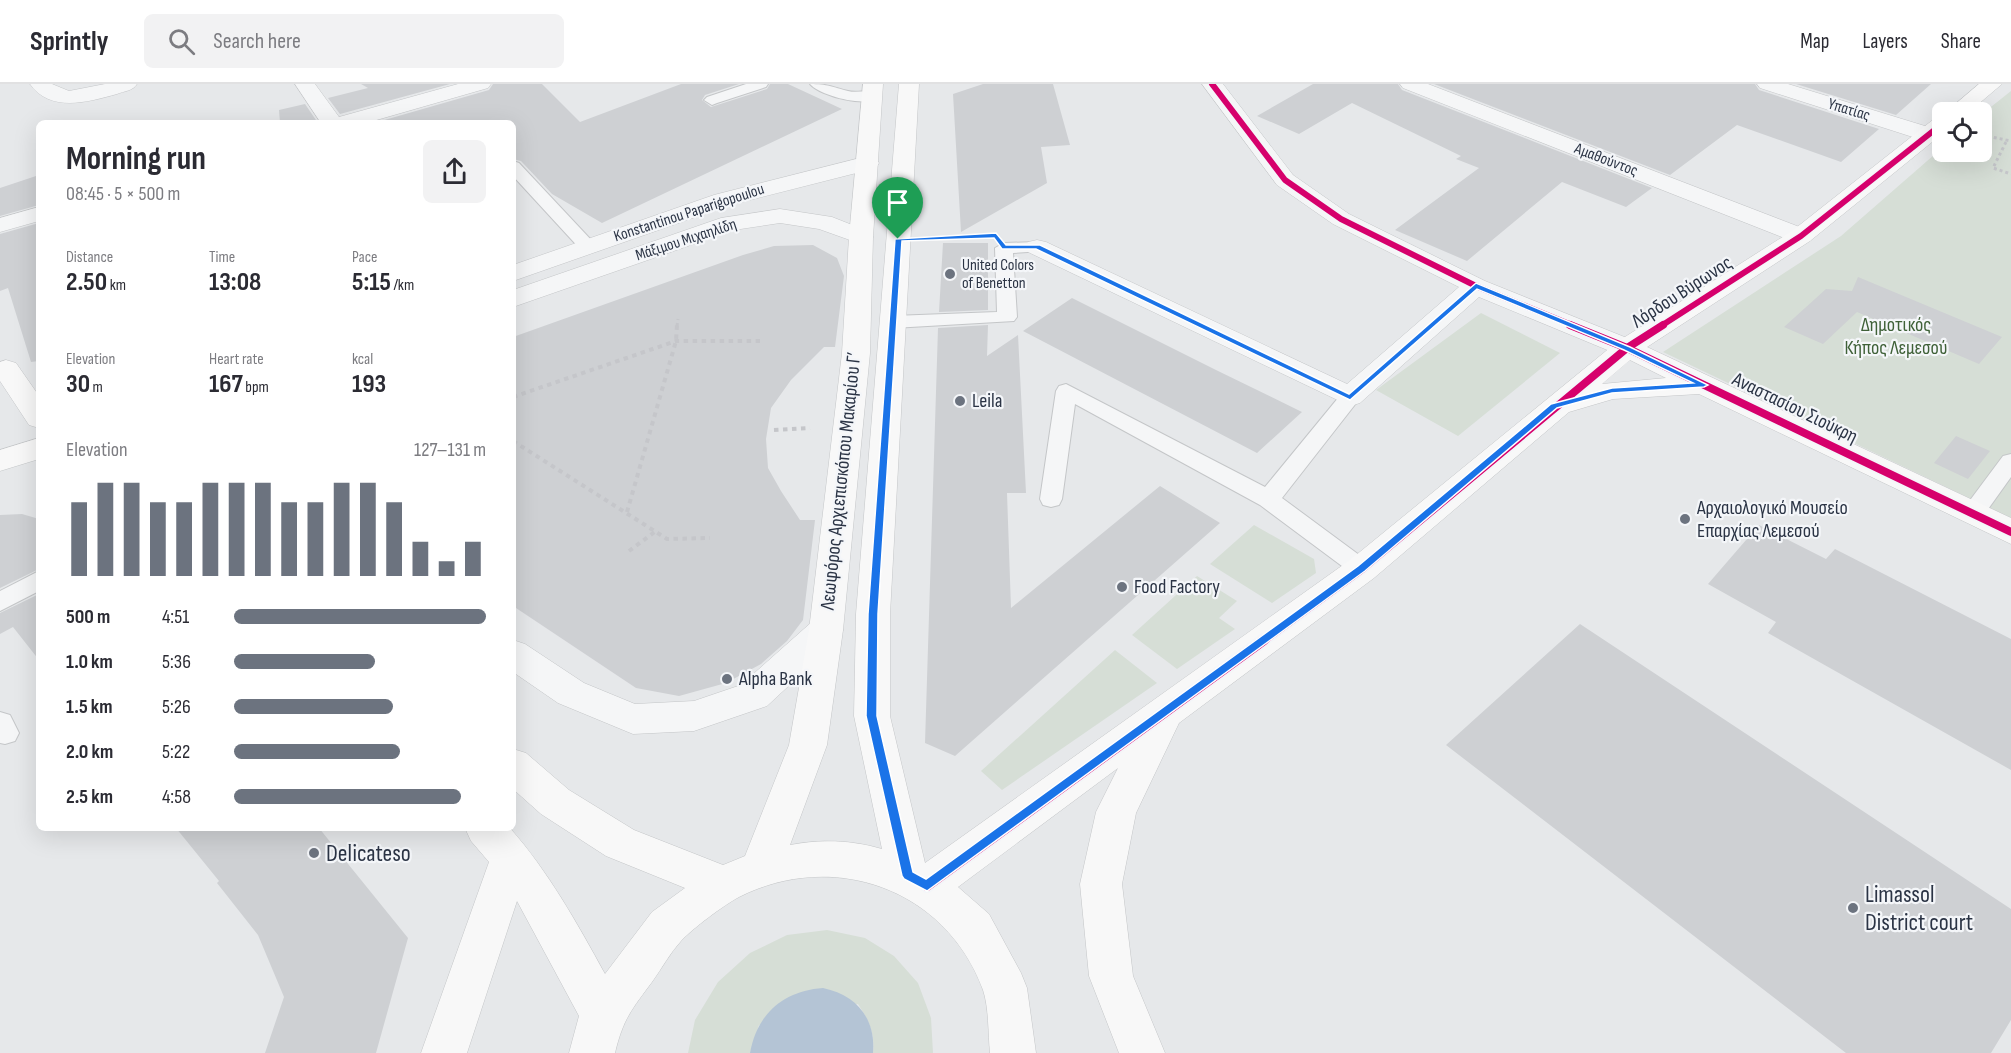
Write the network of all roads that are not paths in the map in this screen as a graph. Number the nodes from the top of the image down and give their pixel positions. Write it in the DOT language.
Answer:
graph roads {
  1 [pos="40,84"];
  2 [pos="127,84"];
  3 [pos="305,84"];
  4 [pos="481,84"];
  5 [pos="760,84"];
  6 [pos="817,84"];
  7 [pos="909,84"];
  8 [pos="1212,84"];
  9 [pos="1410,84"];
  10 [pos="1767,84"];
  11 [pos="1992,84"];
  12 [pos="873,90"];
  13 [pos="712,100"];
  14 [pos="1969,102"];
  15 [pos="330,120"];
  16 [pos="353,120"];
  17 [pos="1932,128"];
  18 [pos="1932,132"];
  19 [pos="868,163"];
  20 [pos="516,169"];
  21 [pos="36,215"];
  22 [pos="0,225"];
  23 [pos="1801,236"];
  24 [pos="861,237"];
  25 [pos="588,247"];
  26 [pos="1037,247"];
  27 [pos="516,272"];
  28 [pos="1476,286"];
  29 [pos="516,298"];
  30 [pos="893,322"];
  31 [pos="1627,348"];
  32 [pos="3,366"];
  33 [pos="1704,385"];
  34 [pos="36,386"];
  35 [pos="1350,397"];
  36 [pos="1554,406"];
  37 [pos="36,414"];
  38 [pos="36,449"];
  39 [pos="0,461"];
  40 [pos="2011,461"];
  41 [pos="1051,499"];
  42 [pos="1268,499"];
  43 [pos="1973,513"];
  44 [pos="2011,532"];
  45 [pos="1362,569"];
  46 [pos="36,582"];
  47 [pos="0,602"];
  48 [pos="826,630"];
  49 [pos="516,656"];
  50 [pos="1165,713"];
  51 [pos="516,768"];
  52 [pos="498,842"];
  53 [pos="742,877"];
  54 [pos="917,881"];
  55 [pos="597,1033"];
  56 [pos="444,1053"];
  57 [pos="1013,1053"];
  58 [pos="1142,1053"];
  1 -- 2 [label="street"];
  3 -- 15 [label="street"];
  4 -- 16 [label="street"];
  5 -- 13 [label="lane"];
  6 -- 12 [label="lane"];
  7 -- 30 [label="main road, Λεωφόρος Αρχιεπισκόπου Μακαρίου Γ’"];
  8 -- 28 [label="street, Αναστασίου Σιούκρη"];
  9 -- 23 [label="street, Αμαθούντος"];
  10 -- 17 [label="street, Υπατίας"];
  11 -- 14 [label="main road"];
  12 -- 19 [label="main road, Λεωφόρος Αρχιεπισκόπου Μακαρίου Γ’"];
  18 -- 23 [label="main road, Λόρδου Βύρωνος"];
  19 -- 24 [label="main road, Λεωφόρος Αρχιεπισκόπου Μακαρίου Γ’"];
  19 -- 25 [label="street, Konstantinou Paparigopoulou"];
  20 -- 25 [label="lane"];
  21 -- 22 [label="street"];
  23 -- 31 [label="main road, Λόρδου Βύρωνος"];
  24 -- 29 [label="street, Μάξιμου Μιχαηλίδη"];
  24 -- 48 [label="main road, Λεωφόρος Αρχιεπισκόπου Μακαρίου Γ’"];
  25 -- 27 [label="street, Konstantinou Paparigopoulou"];
  26 -- 30 [label="lane"];
  26 -- 35 [label="street"];
  28 -- 31 [label="street, Αναστασίου Σιούκρη"];
  28 -- 35 [label="street"];
  30 -- 54 [label="main road, Λεωφόρος Αρχιεπισκόπου Μακαρίου Γ’"];
  31 -- 33 [label="main road, Αναστασίου Σιούκρη"];
  31 -- 36 [label="main road, Λόρδου Βύρωνος"];
  32 -- 34 [label="main road"];
  32 -- 37 [label="main road"];
  33 -- 36 [label="main road"];
  33 -- 43 [label="main road, Αναστασίου Σιούκρη"];
  35 -- 42 [label="lane"];
  36 -- 45 [label="main road, Λόρδου Βύρωνος"];
  38 -- 39 [label="main road"];
  40 -- 43 [label="lane"];
  41 -- 42 [label="lane"];
  42 -- 45 [label="lane"];
  43 -- 44 [label="main road, Αναστασίου Σιούκρη"];
  45 -- 50 [label="main road, Λόρδου Βύρωνος"];
  46 -- 47 [label="lane"];
  48 -- 49 [label="street"];
  48 -- 53 [label="main road, Λεωφόρος Αρχιεπισκόπου Μακαρίου Γ’"];
  50 -- 54 [label="main road, Λόρδου Βύρωνος"];
  50 -- 58 [label="main road"];
  51 -- 53 [label="main road"];
  52 -- 55 [label="main road"];
  52 -- 56 [label="main road"];
  53 -- 54 [label="main road"];
  53 -- 55 [label="main road"];
  54 -- 57 [label="main road"];
}
